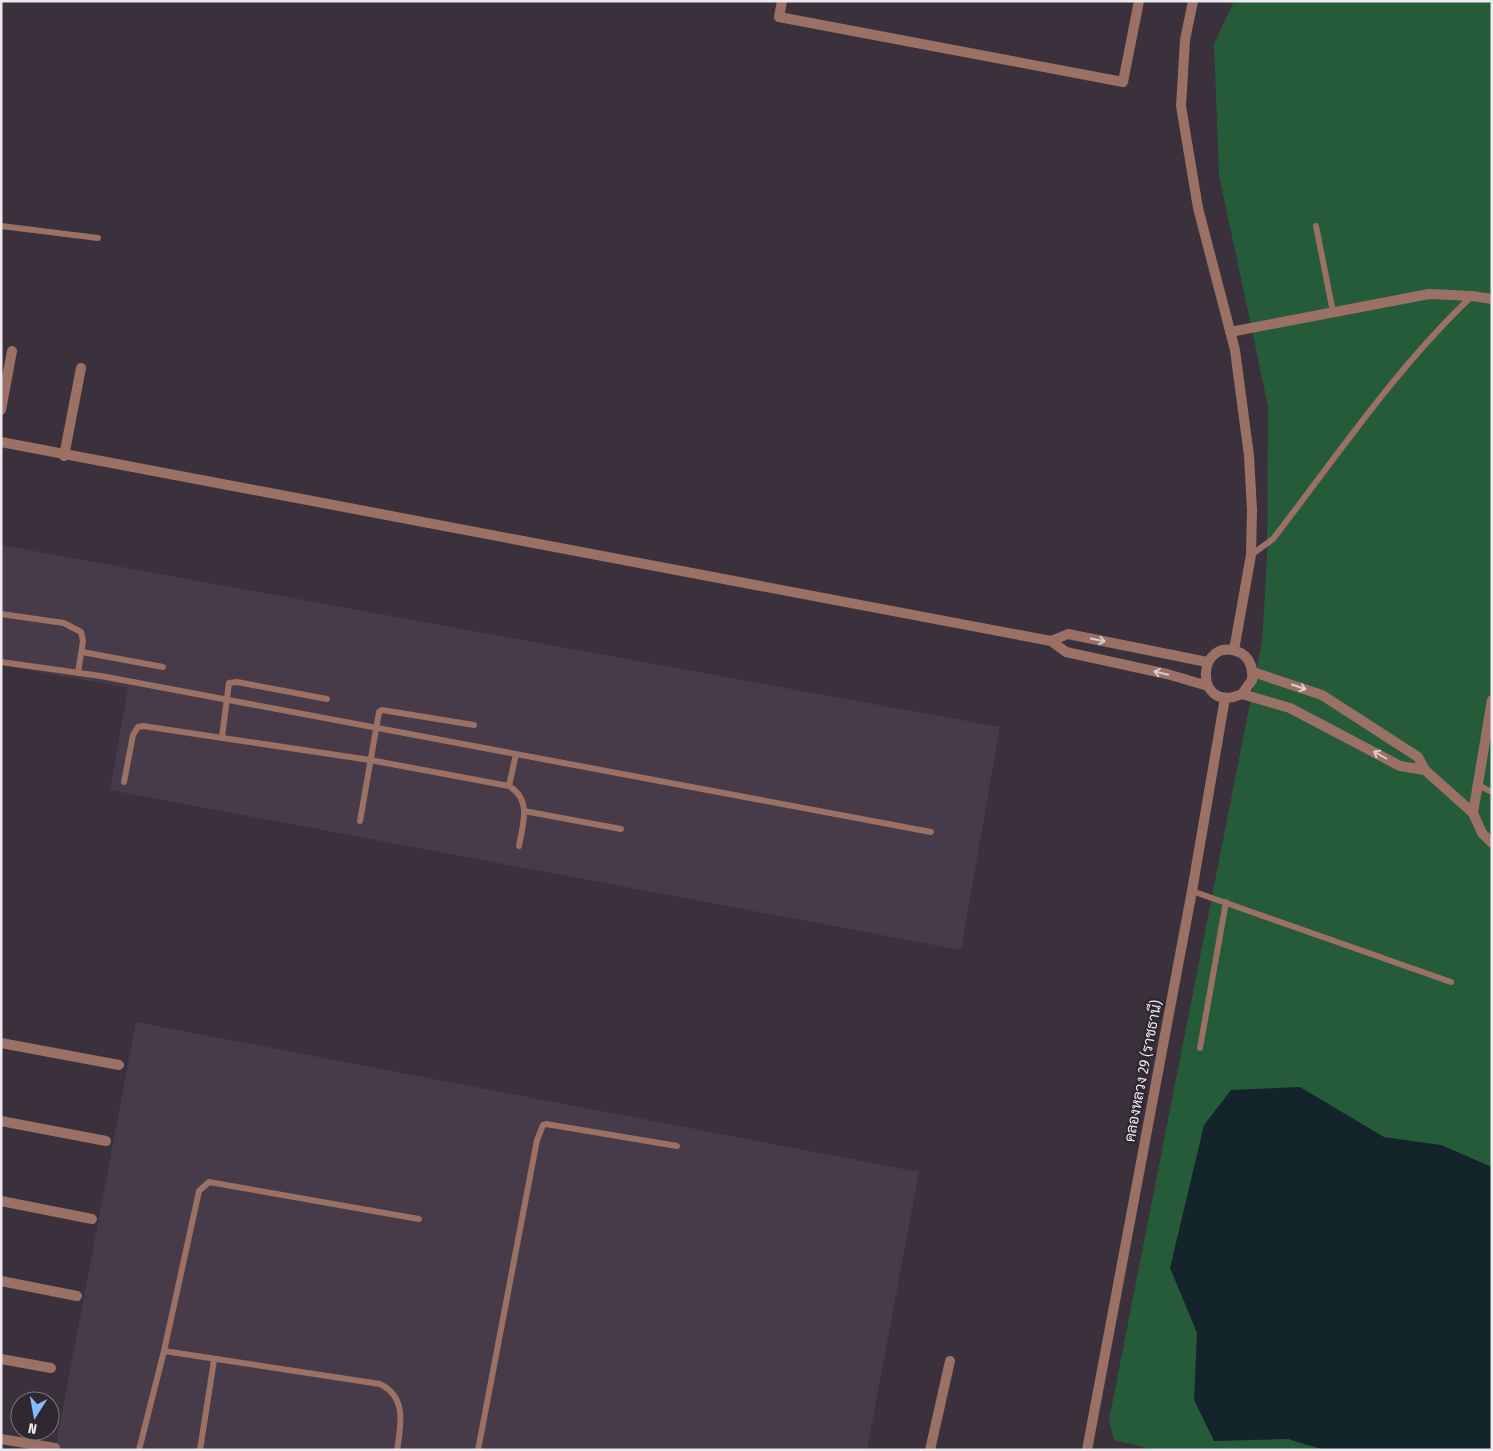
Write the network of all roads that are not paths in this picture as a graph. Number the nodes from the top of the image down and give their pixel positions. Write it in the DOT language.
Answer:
graph roads {
  1 [pos="782,1"];
  2 [pos="1139,1"];
  3 [pos="1192,1"];
  4 [pos="1,226"];
  5 [pos="1316,226"];
  6 [pos="98,238"];
  7 [pos="1472,296"];
  8 [pos="1492,299"];
  9 [pos="1333,312"];
  10 [pos="1230,332"];
  11 [pos="12,352"];
  12 [pos="81,368"];
  13 [pos="1,410"];
  14 [pos="1,442"];
  15 [pos="64,456"];
  16 [pos="1251,555"];
  17 [pos="1,614"];
  18 [pos="1051,642"];
  19 [pos="1234,650"];
  20 [pos="82,652"];
  21 [pos="1,662"];
  22 [pos="1207,662"];
  23 [pos="163,668"];
  24 [pos="1253,672"];
  25 [pos="78,673"];
  26 [pos="1208,686"];
  27 [pos="1242,694"];
  28 [pos="1226,698"];
  29 [pos="327,699"];
  30 [pos="226,700"];
  31 [pos="1492,700"];
  32 [pos="474,725"];
  33 [pos="375,728"];
  34 [pos="222,737"];
  35 [pos="516,754"];
  36 [pos="370,760"];
  37 [pos="1426,770"];
  38 [pos="124,782"];
  39 [pos="1478,785"];
  40 [pos="509,786"];
  41 [pos="1492,792"];
  42 [pos="524,811"];
  43 [pos="1473,813"];
  44 [pos="360,821"];
  45 [pos="621,829"];
  46 [pos="931,832"];
  47 [pos="1492,843"];
  48 [pos="520,846"];
  49 [pos="1192,891"];
  50 [pos="1226,902"];
  51 [pos="1450,982"];
  52 [pos="1,1042"];
  53 [pos="1200,1048"];
  54 [pos="119,1065"];
  55 [pos="1,1120"];
  56 [pos="106,1141"];
  57 [pos="678,1146"];
  58 [pos="1,1201"];
  59 [pos="92,1219"];
  60 [pos="419,1219"];
  61 [pos="1,1281"];
  62 [pos="77,1296"];
  63 [pos="164,1351"];
  64 [pos="1,1359"];
  65 [pos="214,1360"];
  66 [pos="950,1361"];
  67 [pos="51,1368"];
  68 [pos="1,1439"];
  69 [pos="56,1448"];
  70 [pos="139,1450"];
  71 [pos="200,1450"];
  72 [pos="396,1450"];
  73 [pos="478,1450"];
  74 [pos="930,1450"];
  75 [pos="1087,1450"];
  1 -- 2 [label="street"];
  3 -- 10 [label="street"];
  4 -- 6 [label="lane"];
  5 -- 9 [label="lane"];
  7 -- 8 [label="street"];
  7 -- 9 [label="street"];
  7 -- 16 [label="lane"];
  9 -- 10 [label="street"];
  10 -- 16 [label="street"];
  11 -- 13 [label="street"];
  12 -- 15 [label="street"];
  14 -- 15 [label="street"];
  15 -- 18 [label="street"];
  16 -- 19 [label="street"];
  17 -- 20 [label="lane"];
  18 -- 22 [label="street, one-way"];
  26 -- 18 [label="street, one-way"];
  19 -- 22 [label="street"];
  19 -- 24 [label="street"];
  20 -- 23 [label="lane"];
  20 -- 25 [label="lane"];
  21 -- 25 [label="lane"];
  22 -- 26 [label="street"];
  24 -- 27 [label="street"];
  24 -- 37 [label="street, one-way"];
  25 -- 30 [label="lane"];
  26 -- 28 [label="street"];
  27 -- 28 [label="street"];
  37 -- 27 [label="street, one-way"];
  28 -- 49 [label="street, คลองหลวง 29 (ราชธานี)"];
  29 -- 30 [label="lane"];
  30 -- 33 [label="lane"];
  30 -- 34 [label="lane"];
  31 -- 39 [label="street"];
  32 -- 33 [label="lane"];
  33 -- 35 [label="lane"];
  33 -- 36 [label="lane"];
  34 -- 36 [label="lane"];
  34 -- 38 [label="lane"];
  35 -- 40 [label="lane"];
  35 -- 46 [label="lane"];
  36 -- 40 [label="lane"];
  36 -- 44 [label="lane"];
  37 -- 43 [label="street"];
  39 -- 41 [label="lane"];
  39 -- 43 [label="street"];
  40 -- 42 [label="lane"];
  42 -- 45 [label="lane"];
  42 -- 48 [label="lane"];
  43 -- 47 [label="street"];
  49 -- 50 [label="lane"];
  49 -- 75 [label="street, คลองหลวง 29 (ราชธานี)"];
  50 -- 51 [label="lane"];
  50 -- 53 [label="lane"];
  52 -- 54 [label="street"];
  55 -- 56 [label="street"];
  57 -- 73 [label="lane"];
  58 -- 59 [label="street"];
  60 -- 63 [label="lane"];
  61 -- 62 [label="street"];
  63 -- 65 [label="lane"];
  63 -- 70 [label="lane"];
  64 -- 67 [label="street"];
  65 -- 71 [label="lane"];
  65 -- 72 [label="lane"];
  66 -- 74 [label="street"];
  68 -- 69 [label="street"];
}
